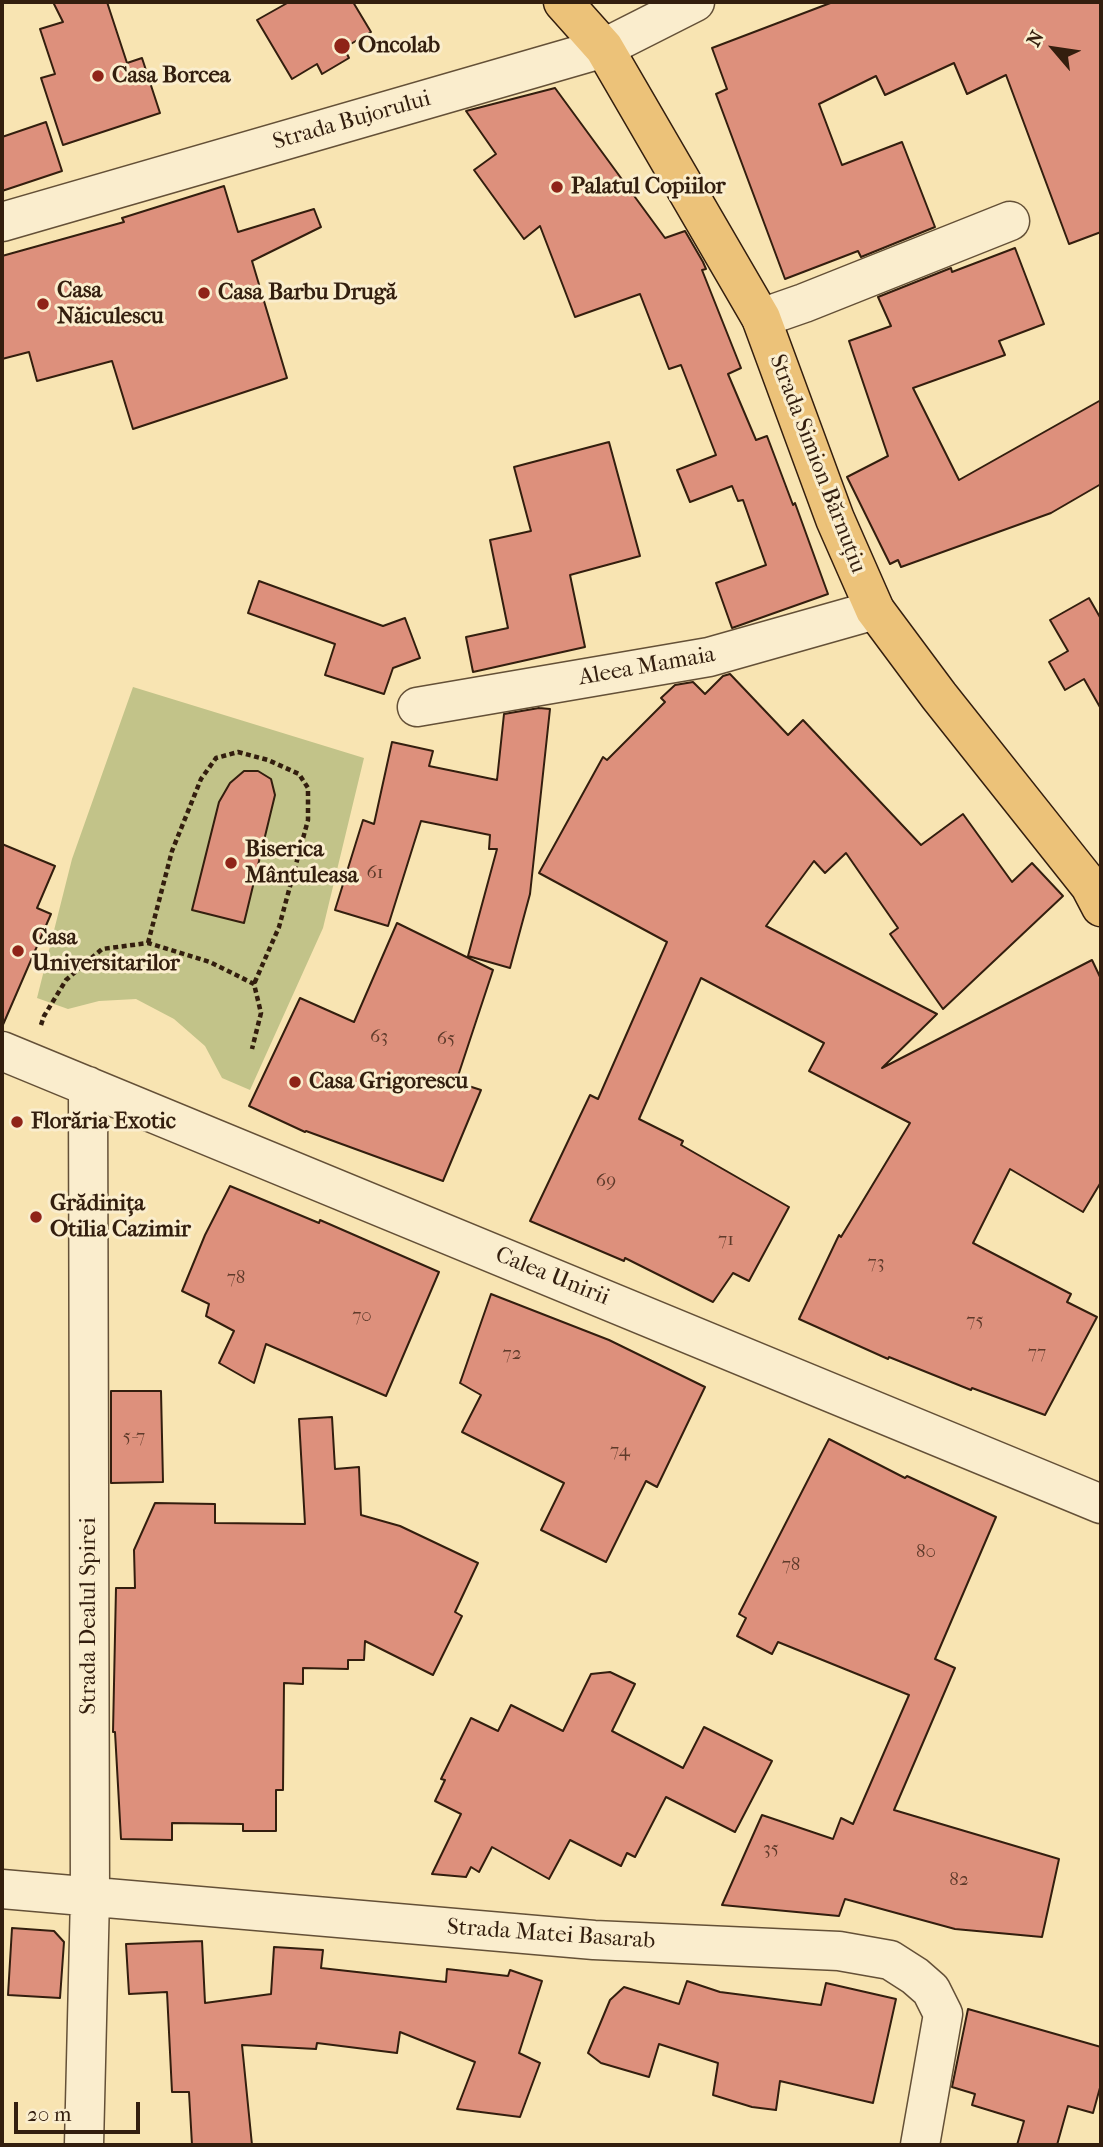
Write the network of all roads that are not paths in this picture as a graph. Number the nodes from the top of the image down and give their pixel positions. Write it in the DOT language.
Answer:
graph roads {
  1 [pos="563,2"];
  2 [pos="695,2"];
  3 [pos="604,48"];
  4 [pos="1010,221"];
  5 [pos="2,222"];
  6 [pos="761,318"];
  7 [pos="875,610"];
  8 [pos="416,707"];
  9 [pos="1101,907"];
  10 [pos="16,1057"];
  11 [pos="88,1086"];
  12 [pos="1101,1504"];
  13 [pos="2,1889"];
  14 [pos="90,1896"];
  15 [pos="84,2145"];
  16 [pos="920,2145"];
  1 -- 3 [label="main road, Strada Simion Bărnuțiu"];
  2 -- 3 [label="street, Strada Bujorului"];
  3 -- 5 [label="street, Strada Bujorului"];
  3 -- 6 [label="main road, Strada Simion Bărnuțiu"];
  4 -- 6 [label="street"];
  6 -- 7 [label="main road, Strada Simion Bărnuțiu"];
  7 -- 8 [label="street, Aleea Mamaia"];
  7 -- 9 [label="main road, Strada Simion Bărnuțiu"];
  10 -- 11 [label="street, Calea Unirii"];
  11 -- 12 [label="street, Calea Unirii"];
  11 -- 14 [label="street, Strada Dealul Spirei"];
  13 -- 14 [label="street, Strada Matei Basarab"];
  14 -- 15 [label="street, Strada Dealul Spirei"];
  14 -- 16 [label="street, Strada Matei Basarab"];
}
